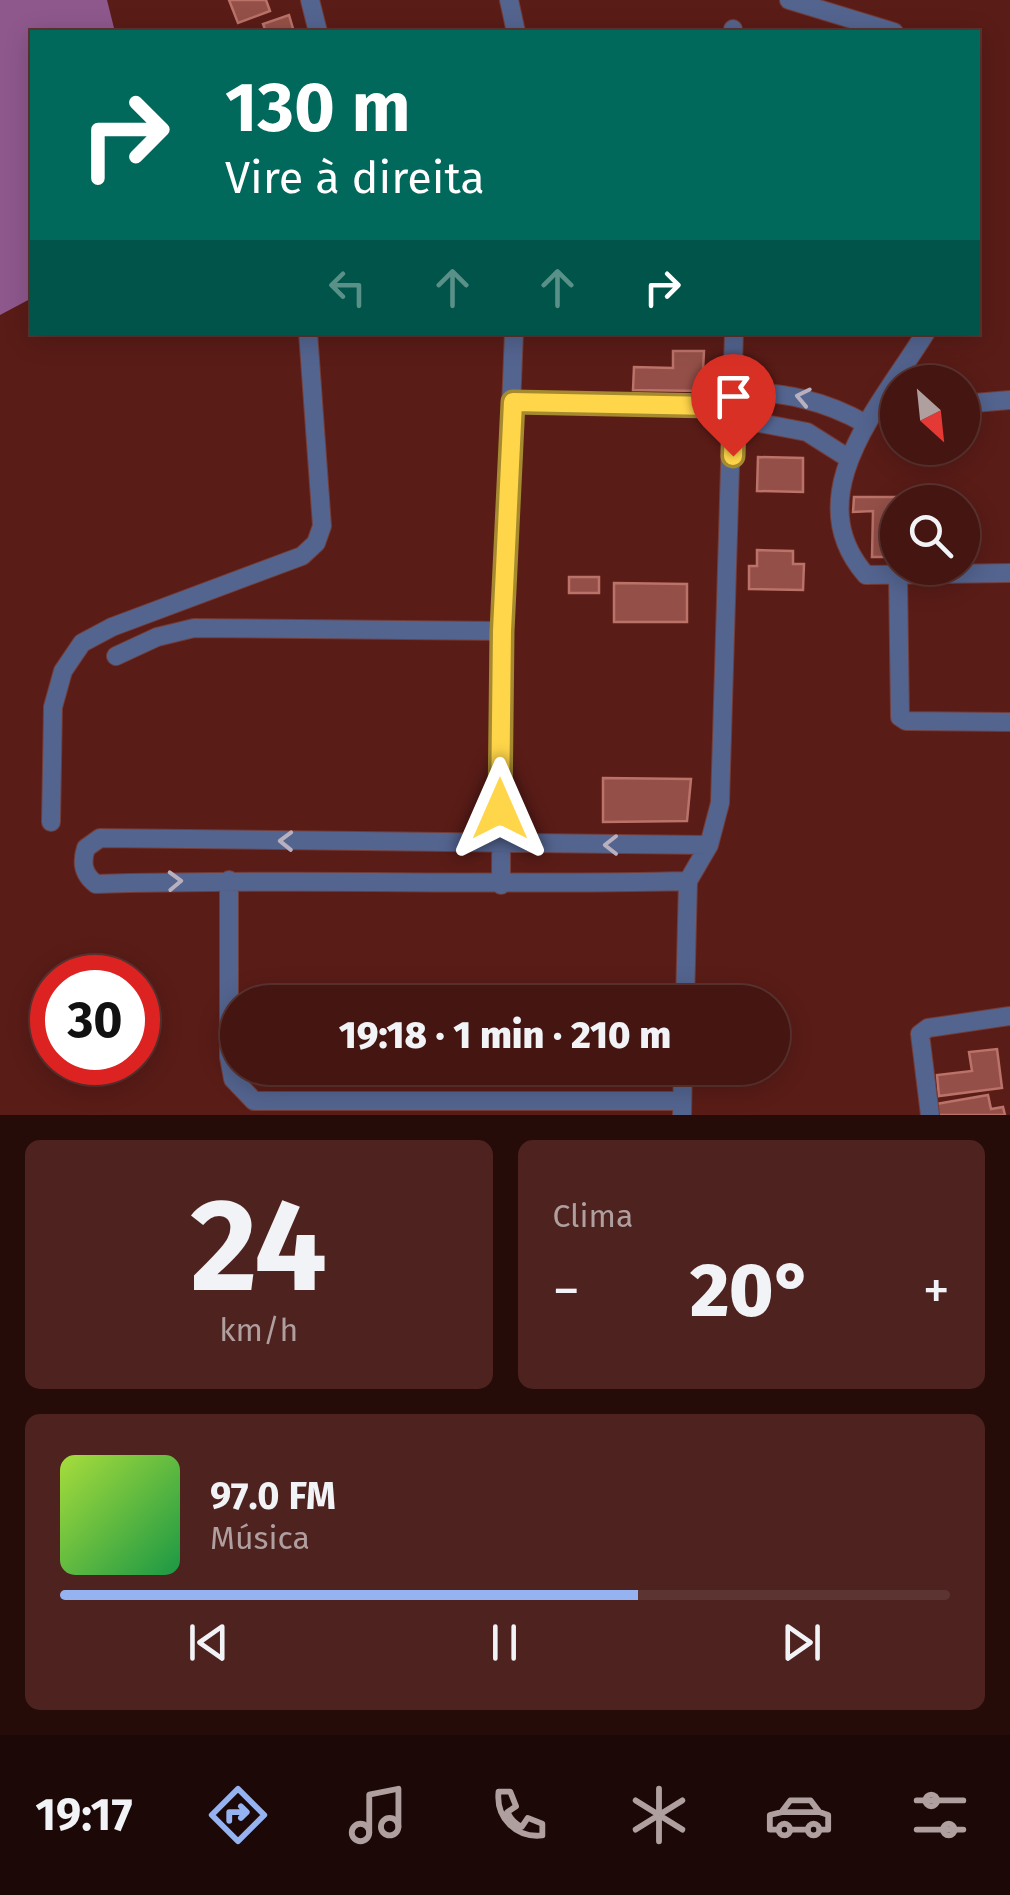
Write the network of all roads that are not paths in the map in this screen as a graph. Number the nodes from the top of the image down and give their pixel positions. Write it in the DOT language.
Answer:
graph roads {
  1 [pos="310,0"];
  2 [pos="509,0"];
  3 [pos="789,0"];
  4 [pos="318,30"];
  5 [pos="516,30"];
  6 [pos="887,30"];
  7 [pos="308,335"];
  8 [pos="514,335"];
  9 [pos="734,335"];
  10 [pos="924,335"];
  11 [pos="909,365"];
  12 [pos="734,390"];
  13 [pos="1010,400"];
  14 [pos="513,402"];
  15 [pos="980,402"];
  16 [pos="712,406"];
  17 [pos="880,409"];
  18 [pos="734,418"];
  19 [pos="866,424"];
  20 [pos="848,458"];
  21 [pos="1010,573"];
  22 [pos="980,574"];
  23 [pos="880,575"];
  24 [pos="898,585"];
  25 [pos="502,631"];
  26 [pos="116,656"];
  27 [pos="1010,722"];
  28 [pos="51,822"];
  29 [pos="708,844"];
  30 [pos="500,845"];
  31 [pos="228,880"];
  32 [pos="688,881"];
  33 [pos="501,886"];
  34 [pos="685,985"];
  35 [pos="1010,1016"];
  36 [pos="682,1108"];
  37 [pos="930,1115"];
  1 -- 4 [label="street"];
  2 -- 5 [label="street"];
  3 -- 6 [label="street"];
  7 -- 28 [label="street"];
  8 -- 14 [label="street"];
  9 -- 12 [label="street"];
  10 -- 11 [label="street"];
  12 -- 16 [label="street"];
  12 -- 18 [label="street"];
  19 -- 12 [label="street, one-way"];
  13 -- 15 [label="street"];
  14 -- 16 [label="street"];
  14 -- 25 [label="street"];
  16 -- 18 [label="street"];
  17 -- 19 [label="street"];
  18 -- 20 [label="street"];
  18 -- 29 [label="street"];
  19 -- 20 [label="street"];
  20 -- 23 [label="street"];
  21 -- 22 [label="street"];
  24 -- 27 [label="street"];
  25 -- 26 [label="street"];
  25 -- 30 [label="street"];
  29 -- 30 [label="street, one-way"];
  29 -- 32 [label="street"];
  30 -- 31 [label="street, one-way"];
  30 -- 33 [label="street"];
  31 -- 33 [label="street"];
  31 -- 36 [label="street"];
  32 -- 33 [label="street"];
  32 -- 34 [label="street"];
  35 -- 37 [label="street"];
}
